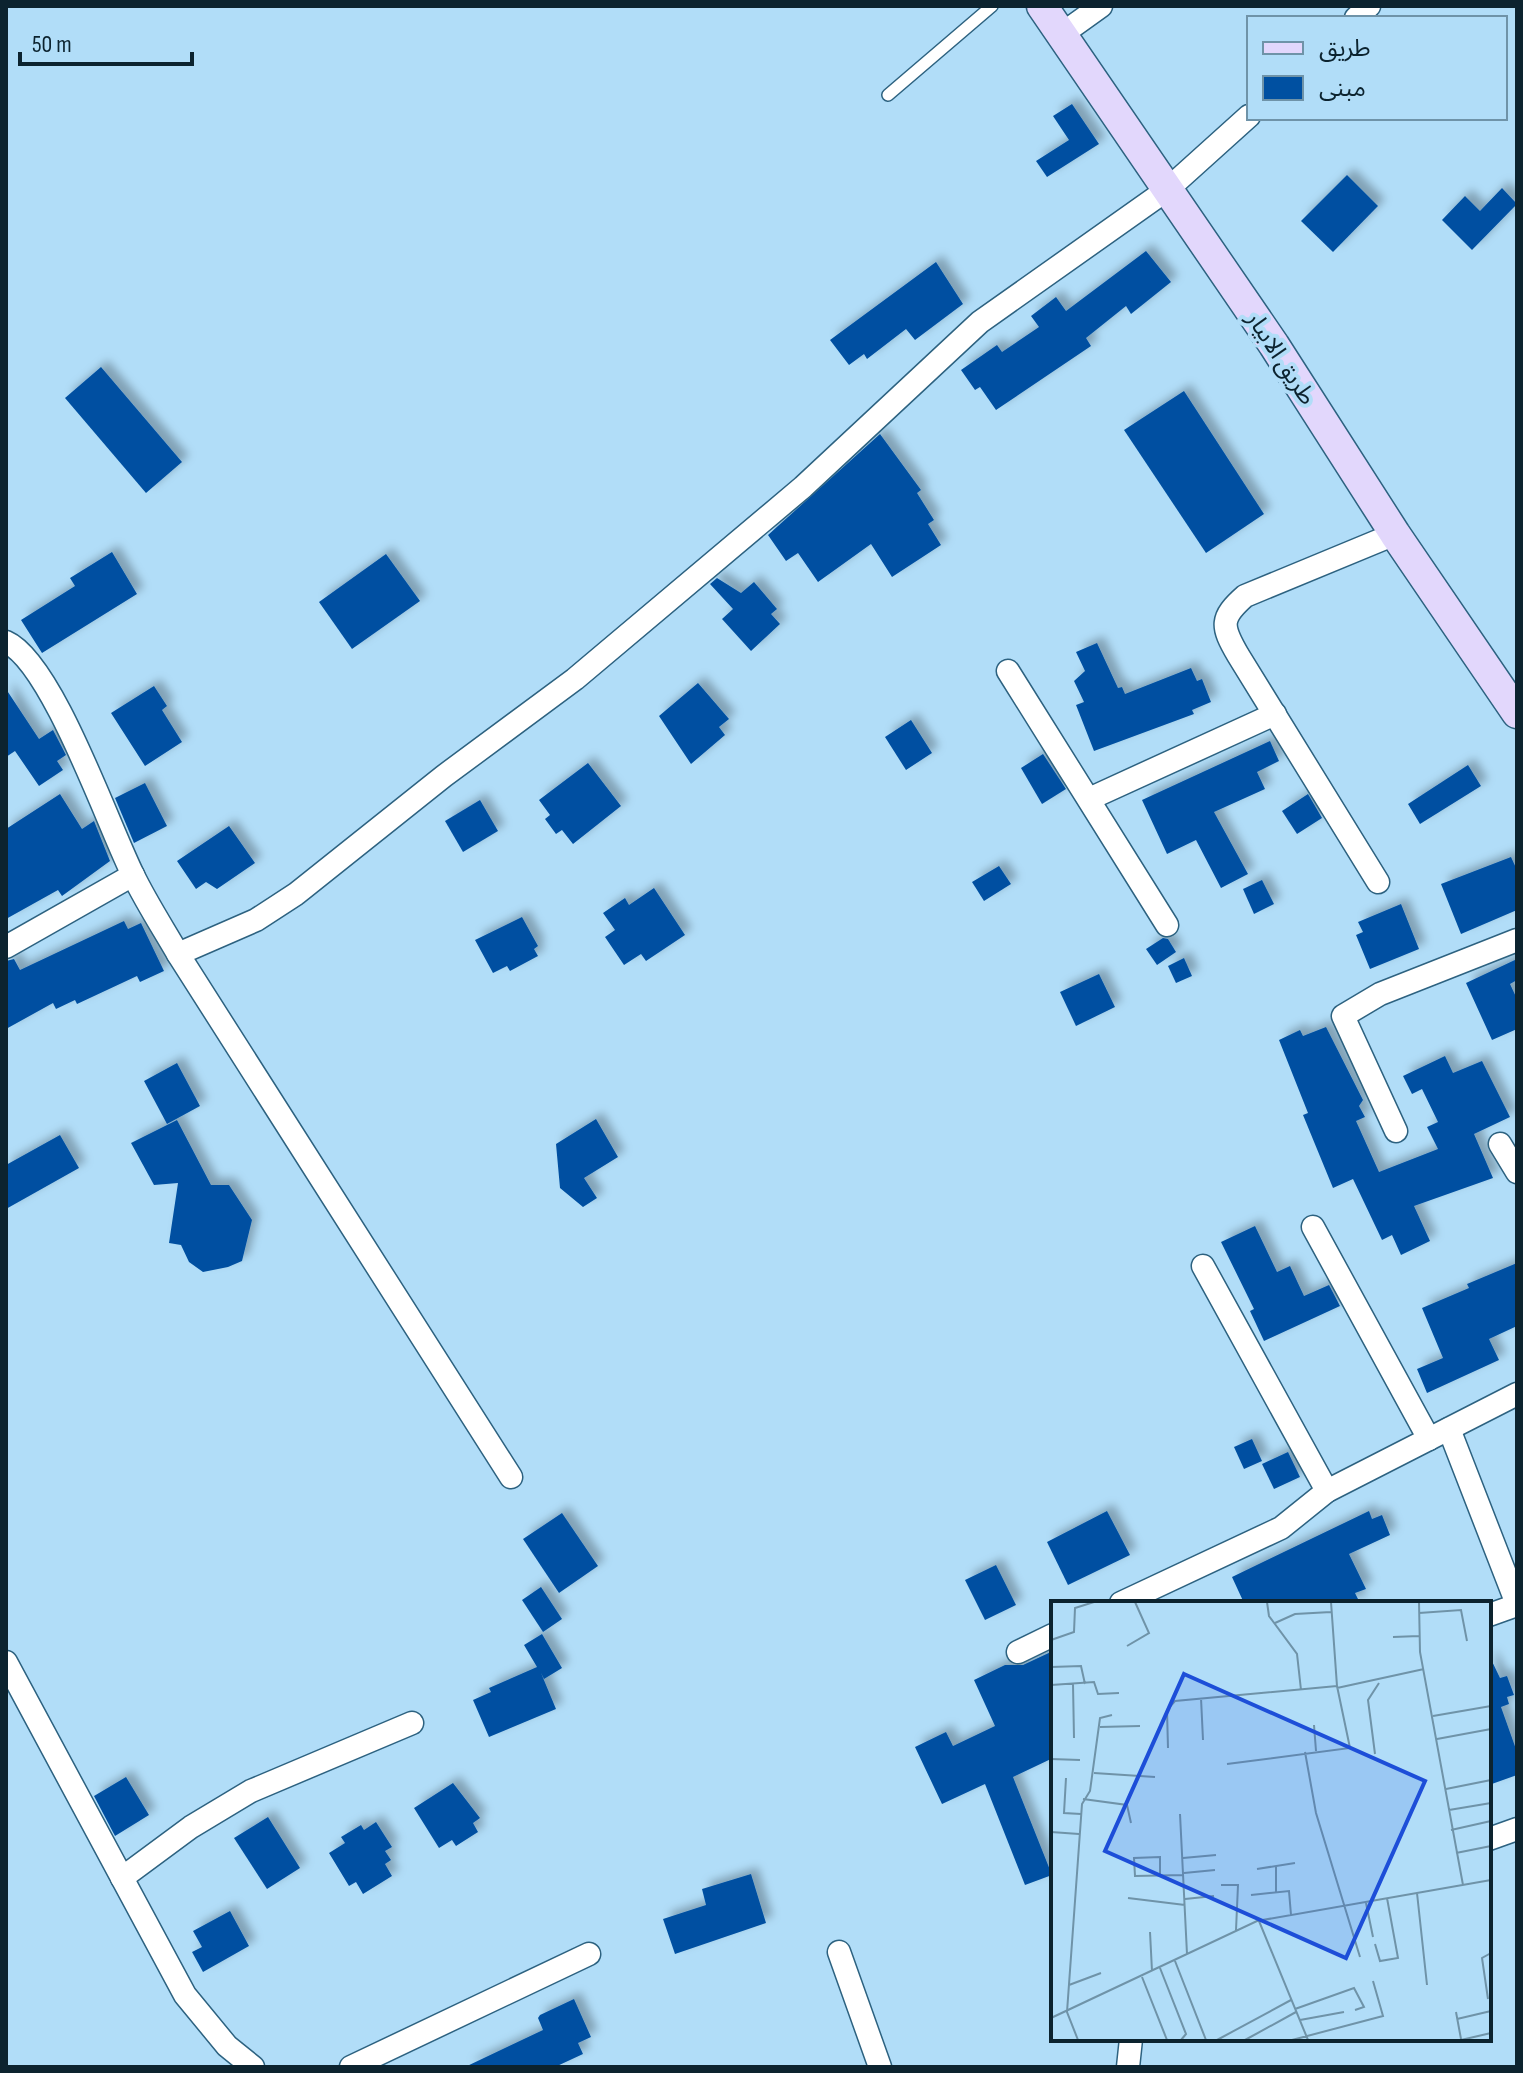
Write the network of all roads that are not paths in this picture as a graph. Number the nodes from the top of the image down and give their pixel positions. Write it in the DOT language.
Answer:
graph roads {
  1 [pos="992,6"];
  2 [pos="1042,6"];
  3 [pos="1101,6"];
  4 [pos="1062,34"];
  5 [pos="888,95"];
  6 [pos="1247,118"];
  7 [pos="1168,189"];
  8 [pos="1395,534"];
  9 [pos="6,642"];
  10 [pos="1008,671"];
  11 [pos="1517,713"];
  12 [pos="1275,714"];
  13 [pos="1089,799"];
  14 [pos="133,875"];
  15 [pos="1378,882"];
  16 [pos="1167,925"];
  17 [pos="1517,940"];
  18 [pos="6,947"];
  19 [pos="178,954"];
  20 [pos="1396,1131"];
  21 [pos="1500,1144"];
  22 [pos="1517,1172"];
  23 [pos="1313,1227"];
  24 [pos="1203,1266"];
  25 [pos="1517,1394"];
  26 [pos="1439,1434"];
  27 [pos="511,1477"];
  28 [pos="1327,1491"];
  29 [pos="1125,1601"];
  30 [pos="1517,1605"];
  31 [pos="1491,1614"];
  32 [pos="1051,1636"];
  33 [pos="1018,1652"];
  34 [pos="6,1662"];
  35 [pos="412,1723"];
  36 [pos="1517,1829"];
  37 [pos="1491,1838"];
  38 [pos="122,1878"];
  39 [pos="839,1952"];
  40 [pos="589,1954"];
  41 [pos="1131,2041"];
  42 [pos="253,2067"];
  43 [pos="351,2067"];
  44 [pos="880,2067"];
  45 [pos="1128,2067"];
  1 -- 5 [label="lane"];
  2 -- 4 [label="main road, طريق الابيار"];
  3 -- 4 [label="street"];
  4 -- 7 [label="main road, طريق الابيار"];
  6 -- 7 [label="street"];
  7 -- 8 [label="main road, طريق الابيار"];
  7 -- 19 [label="street"];
  8 -- 11 [label="main road, طريق الابيار"];
  8 -- 12 [label="street"];
  9 -- 14 [label="street"];
  10 -- 13 [label="street"];
  12 -- 13 [label="street"];
  12 -- 15 [label="street"];
  13 -- 16 [label="street"];
  14 -- 18 [label="street"];
  14 -- 19 [label="street"];
  17 -- 20 [label="street"];
  19 -- 27 [label="street"];
  21 -- 22 [label="street"];
  23 -- 26 [label="street"];
  24 -- 28 [label="street"];
  25 -- 26 [label="street"];
  26 -- 28 [label="street"];
  26 -- 30 [label="street"];
  28 -- 29 [label="street"];
  30 -- 31 [label="street"];
  32 -- 33 [label="street"];
  34 -- 38 [label="street"];
  35 -- 38 [label="street"];
  36 -- 37 [label="street"];
  38 -- 42 [label="street"];
  39 -- 44 [label="street"];
  40 -- 43 [label="street"];
  41 -- 45 [label="street"];
}
